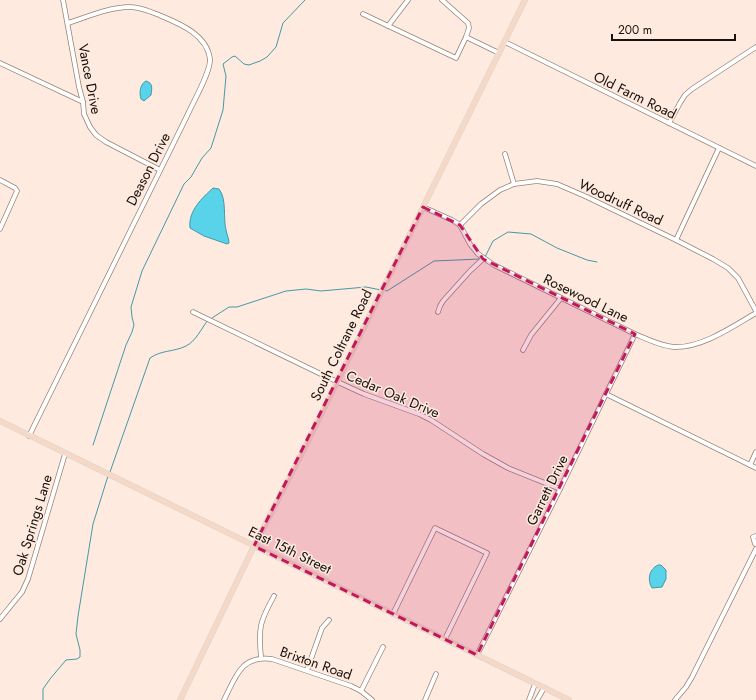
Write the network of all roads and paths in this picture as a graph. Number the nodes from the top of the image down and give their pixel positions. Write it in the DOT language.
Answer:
graph roads {
  1 [pos="63,0"];
  2 [pos="408,0"];
  3 [pos="442,0"];
  4 [pos="525,0"];
  5 [pos="363,14"];
  6 [pos="68,23"];
  7 [pos="388,26"];
  8 [pos="466,37"];
  9 [pos="505,42"];
  10 [pos="756,46"];
  11 [pos="499,53"];
  12 [pos="0,63"];
  13 [pos="83,102"];
  14 [pos="669,123"];
  15 [pos="719,148"];
  16 [pos="506,154"];
  17 [pos="756,166"];
  18 [pos="160,170"];
  19 [pos="0,180"];
  20 [pos="514,184"];
  21 [pos="423,207"];
  22 [pos="460,225"];
  23 [pos="0,229"];
  24 [pos="676,240"];
  25 [pos="482,258"];
  26 [pos="561,298"];
  27 [pos="193,312"];
  28 [pos="438,312"];
  29 [pos="756,312"];
  30 [pos="635,334"];
  31 [pos="523,350"];
  32 [pos="337,382"];
  33 [pos="606,394"];
  34 [pos="0,421"];
  35 [pos="29,436"];
  36 [pos="756,452"];
  37 [pos="65,454"];
  38 [pos="750,465"];
  39 [pos="756,468"];
  40 [pos="560,488"];
  41 [pos="756,536"];
  42 [pos="756,544"];
  43 [pos="254,546"];
  44 [pos="756,549"];
  45 [pos="274,596"];
  46 [pos="393,614"];
  47 [pos="0,619"];
  48 [pos="329,620"];
  49 [pos="445,639"];
  50 [pos="383,647"];
  51 [pos="477,655"];
  52 [pos="261,657"];
  53 [pos="307,670"];
  54 [pos="436,674"];
  55 [pos="535,684"];
  56 [pos="544,688"];
  57 [pos="361,691"];
  58 [pos="180,700"];
  59 [pos="224,700"];
  60 [pos="372,700"];
  61 [pos="424,700"];
  62 [pos="529,700"];
  63 [pos="537,700"];
  64 [pos="569,700"];
  65 [pos="674,700"];
  1 -- 6 [label="street, Vance Drive"];
  2 -- 7 [label="street"];
  3 -- 8 [label="street"];
  4 -- 9 [label="main road, South Coltrane Road"];
  5 -- 7 [label="street"];
  6 -- 13 [label="street, Vance Drive"];
  6 -- 18 [label="street, Deason Drive"];
  7 -- 8 [label="street"];
  8 -- 11 [label="street"];
  9 -- 11 [label="main road, South Coltrane Road"];
  9 -- 14 [label="street, Old Farm Road"];
  10 -- 14 [label="street"];
  11 -- 21 [label="main road, South Coltrane Road"];
  12 -- 13 [label="street"];
  13 -- 18 [label="street, Vance Drive"];
  14 -- 15 [label="street, Old Farm Road"];
  15 -- 17 [label="street, Old Farm Road"];
  15 -- 24 [label="street"];
  16 -- 20 [label="street"];
  18 -- 35 [label="street, Deason Drive"];
  19 -- 23 [label="street"];
  20 -- 22 [label="street, Woodruff Road"];
  20 -- 24 [label="street, Woodruff Road"];
  21 -- 22 [label="street"];
  21 -- 32 [label="main road, South Coltrane Road"];
  22 -- 25 [label="street, Rosewood Lane"];
  24 -- 29 [label="street, Woodruff Road"];
  25 -- 26 [label="street, Rosewood Lane"];
  25 -- 28 [label="street"];
  26 -- 30 [label="street, Rosewood Lane"];
  26 -- 31 [label="street"];
  27 -- 32 [label="street, Cedar Oak Drive"];
  29 -- 30 [label="street, Rosewood Lane"];
  30 -- 33 [label="street, Garrett Drive"];
  32 -- 40 [label="street, Cedar Oak Drive"];
  32 -- 43 [label="main road, South Coltrane Road"];
  33 -- 38 [label="street"];
  33 -- 40 [label="street, Garrett Drive"];
  34 -- 35 [label="main road, East 15th Street"];
  35 -- 37 [label="main road, East 15th Street"];
  36 -- 38 [label="street"];
  37 -- 43 [label="main road, East 15th Street"];
  37 -- 47 [label="street, Oak Springs Lane"];
  38 -- 39 [label="street"];
  40 -- 51 [label="street, Garrett Drive"];
  41 -- 42 [label="street"];
  43 -- 46 [label="main road, East 15th Street"];
  43 -- 58 [label="main road, South Coltrane Road"];
  44 -- 65 [label="street"];
  45 -- 52 [label="street"];
  46 -- 49 [label="main road, East 15th Street"];
  46 -- 49 [label="street"];
  48 -- 53 [label="street"];
  49 -- 51 [label="main road, East 15th Street"];
  50 -- 57 [label="street"];
  51 -- 55 [label="main road, East 15th Street"];
  52 -- 53 [label="street, Brixton Road"];
  52 -- 59 [label="street, Brixton Road"];
  53 -- 57 [label="street, Brixton Road"];
  54 -- 61 [label="street"];
  55 -- 56 [label="main road, East 15th Street"];
  55 -- 62 [label="street"];
  56 -- 63 [label="street"];
  56 -- 64 [label="main road, East 15th Street"];
  57 -- 60 [label="street, Brixton Road"];
}
